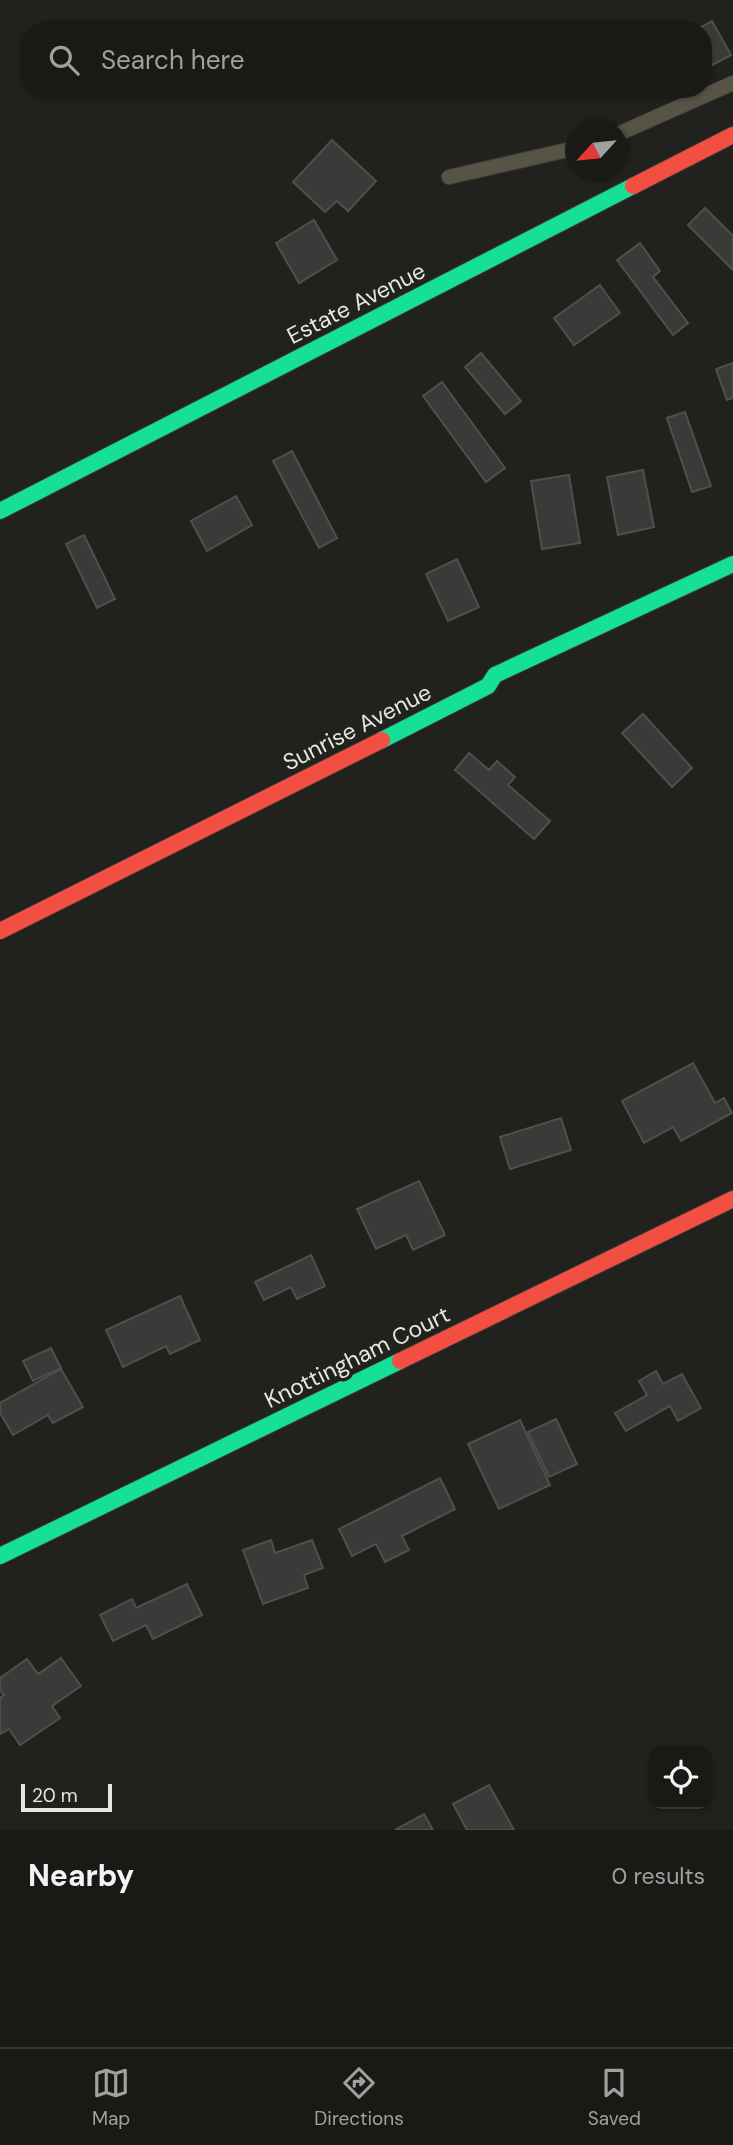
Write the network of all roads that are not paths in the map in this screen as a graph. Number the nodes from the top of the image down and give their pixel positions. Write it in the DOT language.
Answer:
graph roads {
  1 [pos="733,83"];
  2 [pos="712,92"];
  3 [pos="699,98"];
  4 [pos="628,130"];
  5 [pos="733,135"];
  6 [pos="565,151"];
  7 [pos="449,177"];
  8 [pos="0,511"];
  9 [pos="733,564"];
  10 [pos="0,931"];
  11 [pos="733,1199"];
  12 [pos="0,1556"];
  1 -- 2 [label="lane"];
  3 -- 4 [label="lane"];
  5 -- 8 [label="street, Estate Avenue"];
  6 -- 7 [label="lane"];
  9 -- 10 [label="street, Sunrise Avenue"];
  11 -- 12 [label="street, Knottingham Court"];
}
